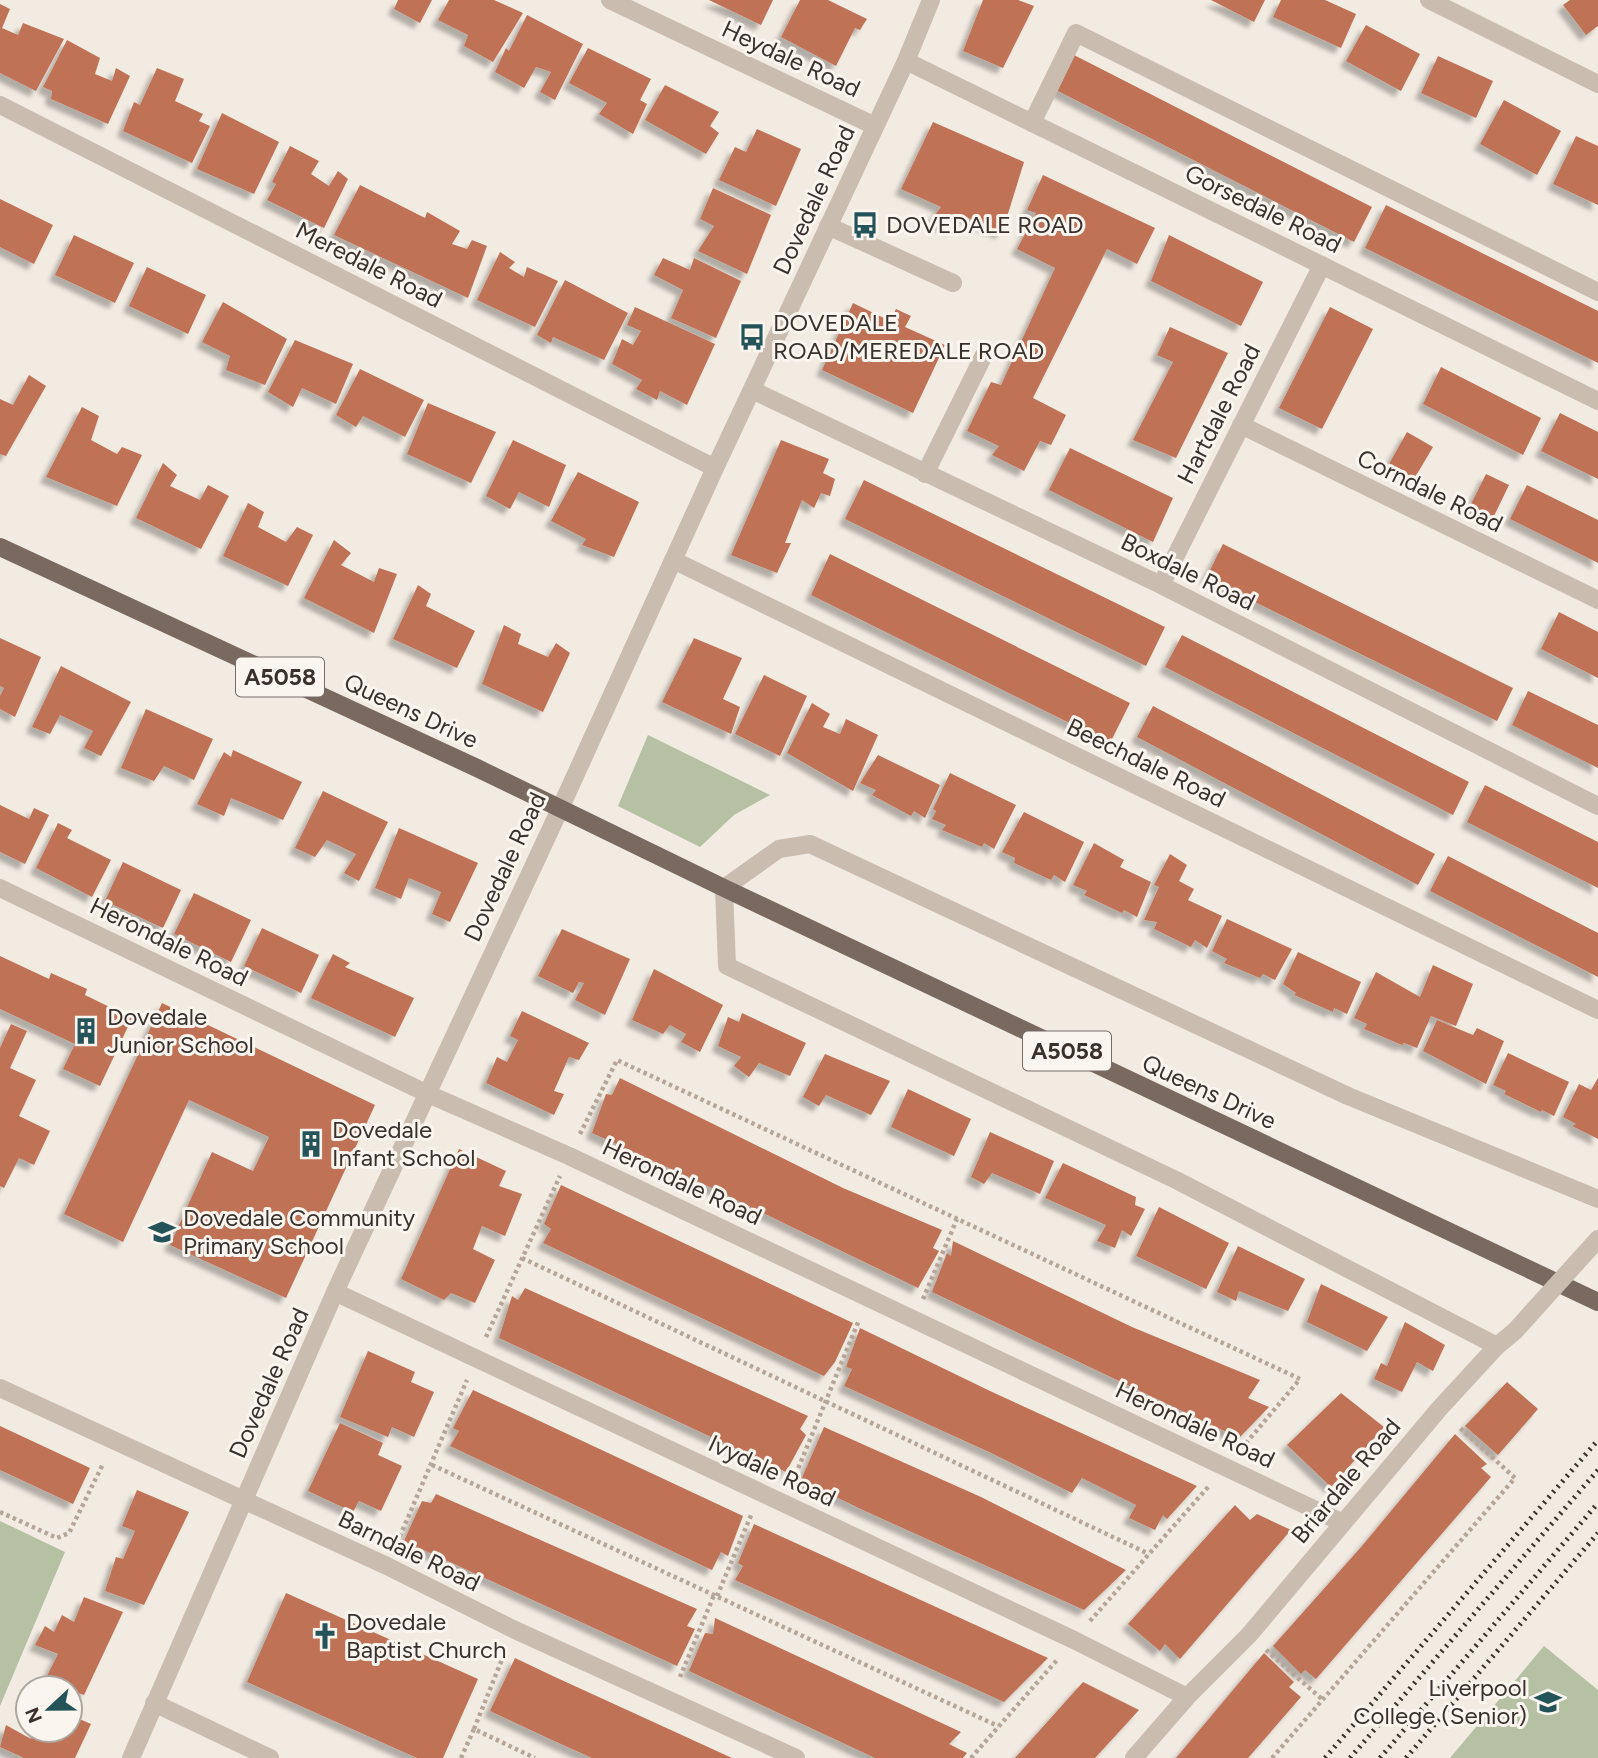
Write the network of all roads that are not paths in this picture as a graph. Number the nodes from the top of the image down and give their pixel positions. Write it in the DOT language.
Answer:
graph roads {
  1 [pos="610,0"];
  2 [pos="931,0"];
  3 [pos="1429,0"];
  4 [pos="906,61"];
  5 [pos="1598,84"];
  6 [pos="0,105"];
  7 [pos="1032,123"];
  8 [pos="876,126"];
  9 [pos="828,226"];
  10 [pos="1322,265"];
  11 [pos="953,283"];
  12 [pos="1598,292"];
  13 [pos="984,355"];
  14 [pos="751,390"];
  15 [pos="1598,401"];
  16 [pos="1241,425"];
  17 [pos="715,468"];
  18 [pos="925,474"];
  19 [pos="0,547"];
  20 [pos="673,560"];
  21 [pos="1161,585"];
  22 [pos="1598,600"];
  23 [pos="1598,806"];
  24 [pos="560,809"];
  25 [pos="0,888"];
  26 [pos="724,888"];
  27 [pos="1598,1010"];
  28 [pos="426,1093"];
  29 [pos="1598,1199"];
  30 [pos="1598,1239"];
  31 [pos="335,1292"];
  32 [pos="1598,1302"];
  33 [pos="1497,1346"];
  34 [pos="0,1388"];
  35 [pos="245,1500"];
  36 [pos="1343,1523"];
  37 [pos="1187,1697"];
  38 [pos="154,1703"];
  39 [pos="131,1758"];
  40 [pos="270,1758"];
  41 [pos="796,1758"];
  42 [pos="1134,1758"];
  1 -- 8 [label="street, Heydale Road"];
  2 -- 4 [label="street, Dovedale Road"];
  3 -- 5 [label="street"];
  4 -- 7 [label="street, Gorsedale Road"];
  4 -- 8 [label="street, Dovedale Road"];
  6 -- 17 [label="street, Meredale Road"];
  7 -- 10 [label="street, Gorsedale Road"];
  7 -- 12 [label="street"];
  8 -- 9 [label="street, Dovedale Road"];
  9 -- 11 [label="street"];
  9 -- 14 [label="street, Dovedale Road"];
  10 -- 15 [label="street, Gorsedale Road"];
  10 -- 16 [label="street, Hartdale Road"];
  13 -- 18 [label="street"];
  14 -- 17 [label="street, Dovedale Road"];
  14 -- 18 [label="street, Boxdale Road"];
  16 -- 21 [label="street, Hartdale Road"];
  16 -- 22 [label="street, Corndale Road"];
  17 -- 20 [label="street, Dovedale Road"];
  18 -- 21 [label="street, Boxdale Road"];
  19 -- 24 [label="main road, Queens Drive / A5058"];
  20 -- 24 [label="street, Dovedale Road"];
  20 -- 27 [label="street, Beechdale Road"];
  21 -- 23 [label="street, Boxdale Road"];
  24 -- 26 [label="main road, Queens Drive / A5058"];
  24 -- 28 [label="street, Dovedale Road"];
  25 -- 28 [label="street, Herondale Road"];
  26 -- 29 [label="street"];
  26 -- 32 [label="main road, Queens Drive / A5058"];
  26 -- 33 [label="street"];
  28 -- 31 [label="street, Dovedale Road"];
  28 -- 36 [label="street, Herondale Road"];
  30 -- 33 [label="street, Briardale Road, bridge"];
  31 -- 35 [label="street, Dovedale Road"];
  31 -- 37 [label="street, Ivydale Road"];
  33 -- 36 [label="street, Briardale Road"];
  34 -- 35 [label="street, Barndale Road"];
  35 -- 38 [label="street, Dovedale Road"];
  35 -- 41 [label="street, Barndale Road"];
  36 -- 37 [label="street, Briardale Road"];
  37 -- 42 [label="street, Briardale Road"];
  38 -- 39 [label="street, Dovedale Road"];
  38 -- 40 [label="street"];
}
